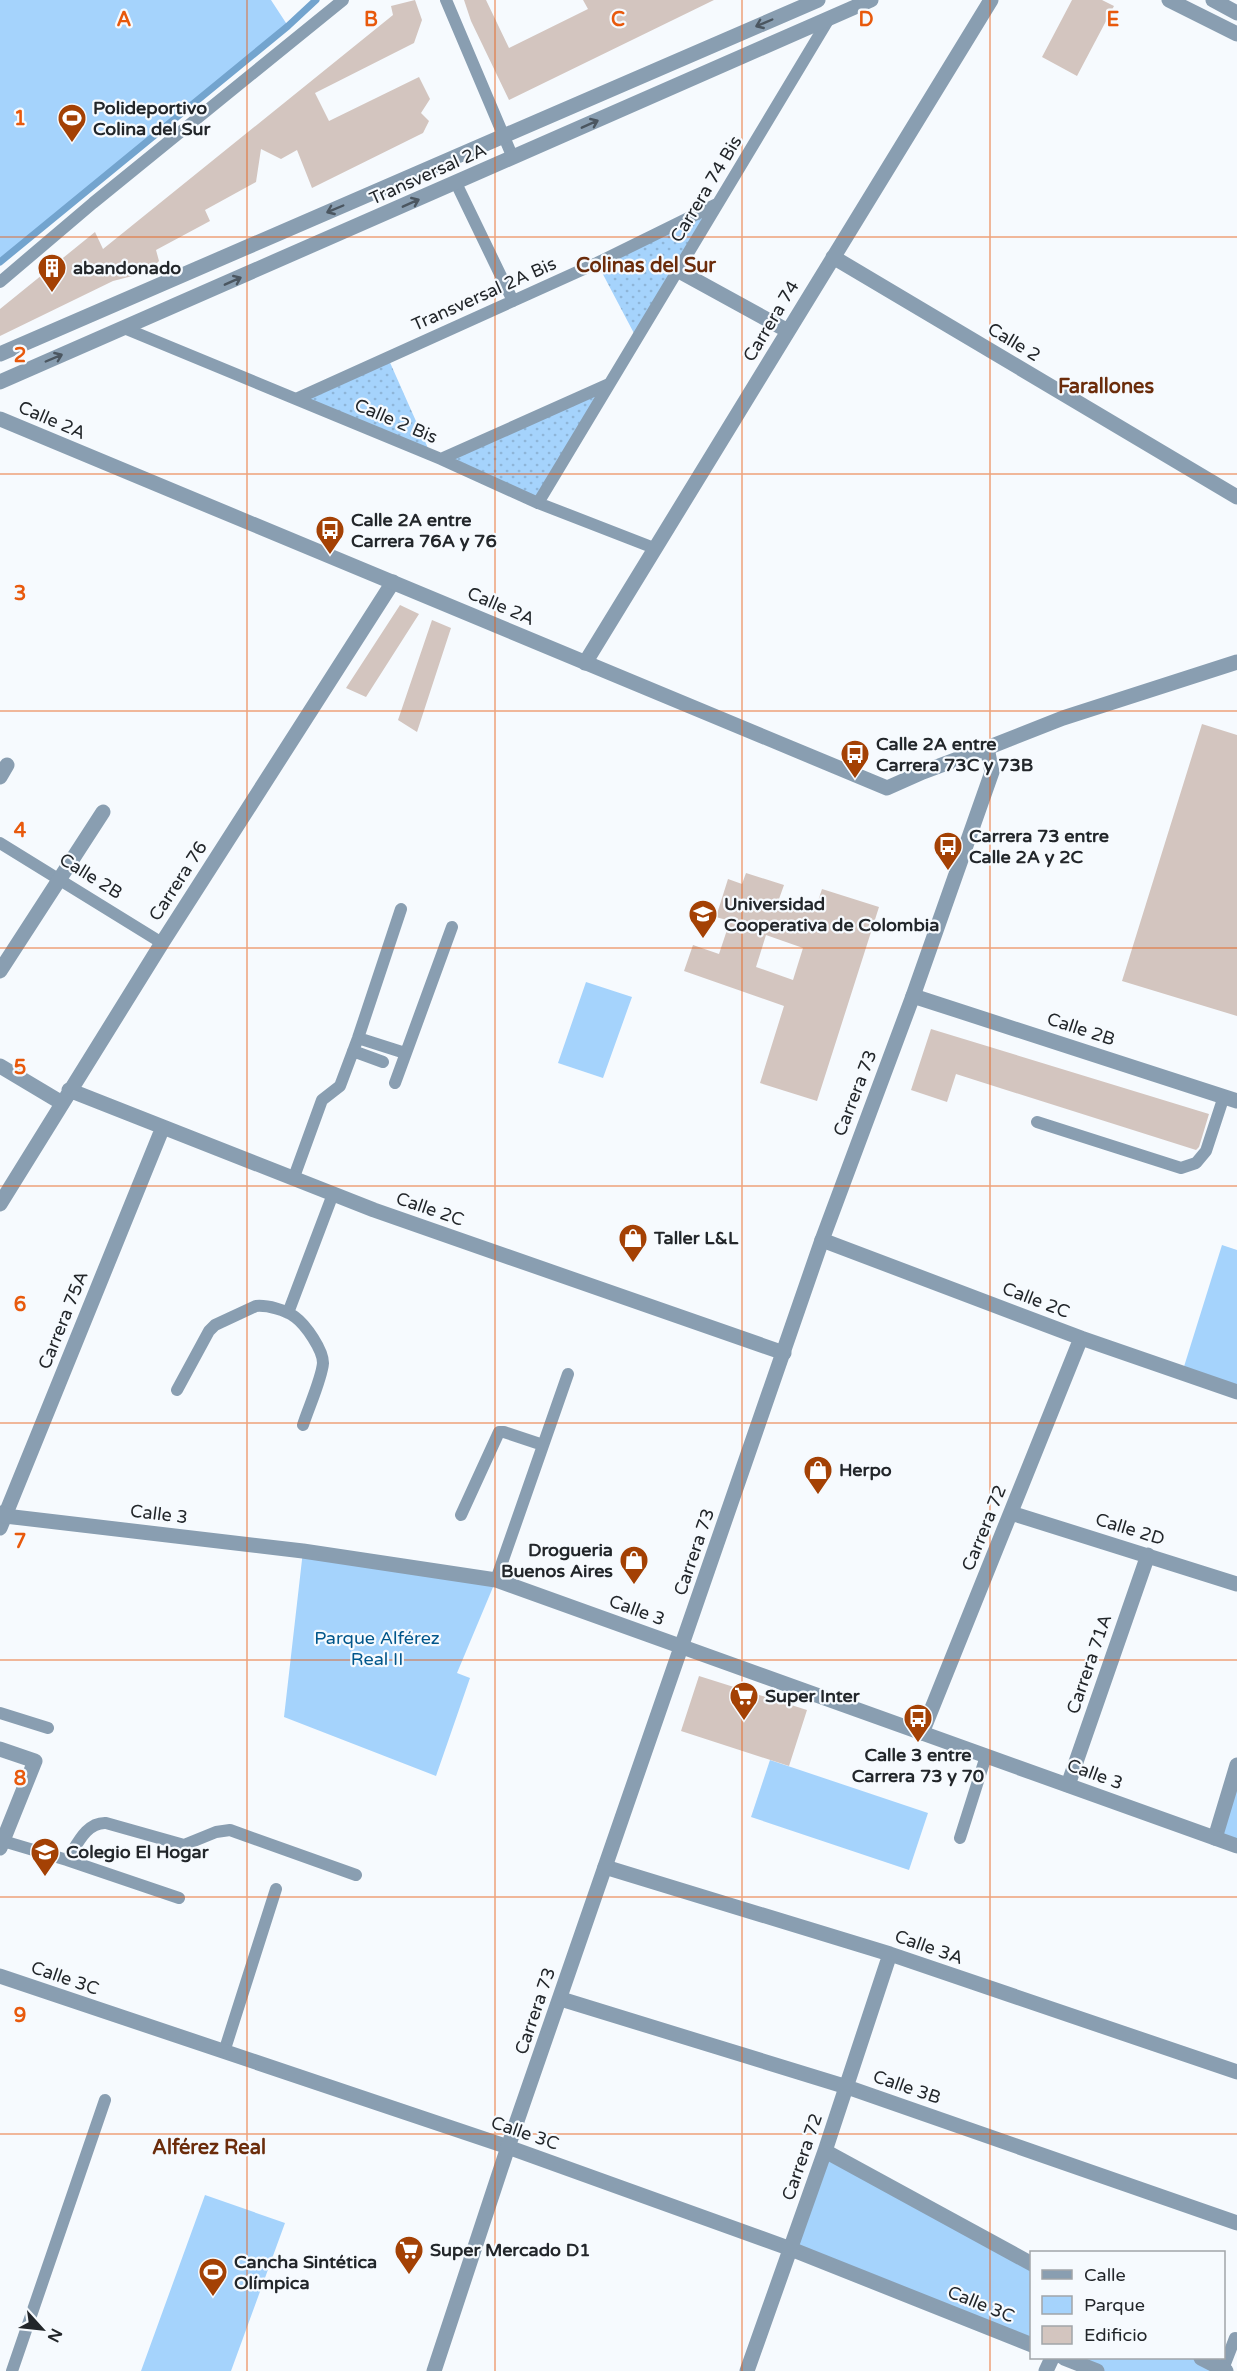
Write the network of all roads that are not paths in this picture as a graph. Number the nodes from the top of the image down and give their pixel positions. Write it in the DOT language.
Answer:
graph roads {
  1 [pos="342,0"];
  2 [pos="446,0"];
  3 [pos="818,0"];
  4 [pos="871,0"];
  5 [pos="991,0"];
  6 [pos="1168,0"];
  7 [pos="1213,0"];
  8 [pos="1237,13"];
  9 [pos="830,17"];
  10 [pos="1237,34"];
  11 [pos="503,136"];
  12 [pos="513,158"];
  13 [pos="456,183"];
  14 [pos="718,203"];
  15 [pos="833,257"];
  16 [pos="677,270"];
  17 [pos="0,282"];
  18 [pos="513,301"];
  19 [pos="124,328"];
  20 [pos="788,331"];
  21 [pos="0,354"];
  22 [pos="0,382"];
  23 [pos="609,384"];
  24 [pos="296,399"];
  25 [pos="0,419"];
  26 [pos="441,459"];
  27 [pos="1237,497"];
  28 [pos="538,502"];
  29 [pos="654,548"];
  30 [pos="393,582"];
  31 [pos="1237,662"];
  32 [pos="585,663"];
  33 [pos="987,748"];
  34 [pos="103,812"];
  35 [pos="0,843"];
  36 [pos="59,879"];
  37 [pos="401,909"];
  38 [pos="452,927"];
  39 [pos="162,943"];
  40 [pos="0,971"];
  41 [pos="913,996"];
  42 [pos="358,1038"];
  43 [pos="353,1051"];
  44 [pos="405,1053"];
  45 [pos="383,1062"];
  46 [pos="0,1066"];
  47 [pos="395,1083"];
  48 [pos="65,1096"];
  49 [pos="1231,1098"];
  50 [pos="1037,1122"];
  51 [pos="163,1127"];
  52 [pos="294,1177"];
  53 [pos="333,1194"];
  54 [pos="0,1204"];
  55 [pos="822,1240"];
  56 [pos="288,1313"];
  57 [pos="1081,1338"];
  58 [pos="784,1353"];
  59 [pos="568,1374"];
  60 [pos="177,1390"];
  61 [pos="1237,1392"];
  62 [pos="303,1425"];
  63 [pos="543,1445"];
  64 [pos="1011,1513"];
  65 [pos="461,1515"];
  66 [pos="2,1519"];
  67 [pos="1148,1555"];
  68 [pos="496,1580"];
  69 [pos="1237,1584"];
  70 [pos="682,1647"];
  71 [pos="0,1713"];
  72 [pos="48,1728"];
  73 [pos="922,1733"];
  74 [pos="0,1749"];
  75 [pos="986,1756"];
  76 [pos="1237,1765"];
  77 [pos="1068,1785"];
  78 [pos="960,1838"];
  79 [pos="1215,1838"];
  80 [pos="2,1845"];
  81 [pos="1237,1846"];
  82 [pos="67,1860"];
  83 [pos="605,1867"];
  84 [pos="356,1875"];
  85 [pos="276,1889"];
  86 [pos="179,1898"];
  87 [pos="890,1954"];
  88 [pos="0,1976"];
  89 [pos="561,1999"];
  90 [pos="224,2052"];
  91 [pos="1237,2072"];
  92 [pos="847,2087"];
  93 [pos="105,2100"];
  94 [pos="508,2147"];
  95 [pos="825,2151"];
  96 [pos="1237,2223"];
  97 [pos="791,2249"];
  98 [pos="1030,2263"];
  99 [pos="1234,2338"];
  100 [pos="1030,2344"];
  101 [pos="1067,2359"];
  102 [pos="1203,2359"];
  103 [pos="1224,2370"];
  104 [pos="12,2371"];
  105 [pos="434,2371"];
  106 [pos="747,2371"];
  107 [pos="1097,2371"];
  1 -- 17 [label="lane"];
  2 -- 11 [label="lane"];
  3 -- 11 [label="street, Transversal 2A, one-way"];
  4 -- 9 [label="street, Transversal 2A"];
  5 -- 15 [label="street, Carrera 74"];
  6 -- 10 [label="street"];
  7 -- 8 [label="street"];
  12 -- 9 [label="street, Transversal 2A, one-way"];
  9 -- 14 [label="lane, Carrera 74 Bis"];
  11 -- 12 [label="lane"];
  11 -- 21 [label="street, Transversal 2A, one-way"];
  12 -- 13 [label="street, Transversal 2A"];
  13 -- 18 [label="lane"];
  19 -- 13 [label="street, Transversal 2A, one-way"];
  14 -- 16 [label="lane, Carrera 74 Bis"];
  14 -- 18 [label="lane, Transversal 2A Bis"];
  15 -- 20 [label="street, Carrera 74"];
  15 -- 27 [label="street, Calle 2"];
  16 -- 20 [label="street"];
  16 -- 23 [label="lane, Carrera 74 Bis"];
  18 -- 24 [label="lane, Transversal 2A Bis"];
  22 -- 19 [label="street, Transversal 2A, one-way"];
  19 -- 24 [label="lane, Calle 2 Bis"];
  20 -- 29 [label="street, Carrera 74"];
  23 -- 26 [label="lane"];
  23 -- 28 [label="lane, Carrera 74 Bis"];
  24 -- 26 [label="lane, Calle 2 Bis"];
  25 -- 30 [label="street, Calle 2A"];
  26 -- 28 [label="lane, Calle 2 Bis"];
  28 -- 29 [label="lane, Calle 2 Bis"];
  29 -- 32 [label="street, Carrera 74"];
  30 -- 32 [label="street, Calle 2A"];
  30 -- 39 [label="street, Carrera 76"];
  31 -- 33 [label="street, Calle 2A"];
  32 -- 33 [label="street, Calle 2A"];
  33 -- 41 [label="street, Carrera 73"];
  34 -- 36 [label="street"];
  35 -- 36 [label="lane, Calle 2B"];
  36 -- 39 [label="lane, Calle 2B"];
  36 -- 40 [label="street"];
  37 -- 42 [label="lane"];
  38 -- 44 [label="lane"];
  39 -- 48 [label="street, Carrera 76"];
  41 -- 49 [label="street, Calle 2B"];
  41 -- 55 [label="street, Carrera 73"];
  42 -- 43 [label="lane"];
  42 -- 44 [label="lane"];
  43 -- 45 [label="lane"];
  43 -- 52 [label="lane"];
  44 -- 47 [label="lane"];
  46 -- 48 [label="street, Calle 2C"];
  48 -- 51 [label="street, Calle 2C"];
  48 -- 54 [label="street, Carrera 76"];
  49 -- 50 [label="lane"];
  51 -- 52 [label="street, Calle 2C"];
  51 -- 66 [label="street, Carrera 75A"];
  52 -- 53 [label="street, Calle 2C"];
  53 -- 56 [label="lane"];
  53 -- 58 [label="street, Calle 2C"];
  55 -- 57 [label="street, Calle 2C"];
  55 -- 58 [label="street, Carrera 73"];
  56 -- 60 [label="lane"];
  56 -- 62 [label="lane"];
  57 -- 61 [label="street, Calle 2C"];
  57 -- 64 [label="street, Carrera 72"];
  58 -- 70 [label="street, Carrera 73"];
  59 -- 63 [label="lane"];
  63 -- 65 [label="lane"];
  63 -- 68 [label="lane"];
  64 -- 67 [label="street, Calle 2D"];
  64 -- 73 [label="street, Carrera 72"];
  66 -- 68 [label="street, Calle 3"];
  67 -- 69 [label="street, Calle 2D"];
  67 -- 77 [label="street, Carrera 71A"];
  68 -- 70 [label="street, Calle 3"];
  70 -- 73 [label="street, Calle 3"];
  70 -- 83 [label="street, Carrera 73"];
  71 -- 72 [label="lane"];
  73 -- 75 [label="street, Calle 3"];
  74 -- 80 [label="street"];
  75 -- 77 [label="street, Calle 3"];
  75 -- 78 [label="lane"];
  76 -- 79 [label="street"];
  77 -- 79 [label="street, Calle 3"];
  79 -- 81 [label="street, Calle 3"];
  80 -- 82 [label="lane"];
  82 -- 84 [label="lane"];
  82 -- 86 [label="lane"];
  83 -- 87 [label="street, Calle 3A"];
  83 -- 89 [label="street, Carrera 73"];
  85 -- 90 [label="lane"];
  87 -- 91 [label="street, Calle 3A"];
  87 -- 92 [label="street, Carrera 72"];
  88 -- 90 [label="street, Calle 3C"];
  89 -- 92 [label="street, Calle 3B"];
  89 -- 94 [label="street, Carrera 73"];
  90 -- 94 [label="street, Calle 3C"];
  92 -- 95 [label="street, Carrera 72"];
  92 -- 96 [label="street, Calle 3B"];
  93 -- 104 [label="lane"];
  94 -- 97 [label="street, Calle 3C"];
  94 -- 105 [label="street, Carrera 73"];
  95 -- 97 [label="street, Carrera 72"];
  95 -- 98 [label="street"];
  97 -- 100 [label="street, Calle 3C"];
  97 -- 106 [label="street, Carrera 72"];
  99 -- 103 [label="lane"];
  101 -- 107 [label="street"];
  102 -- 103 [label="street"];
}
